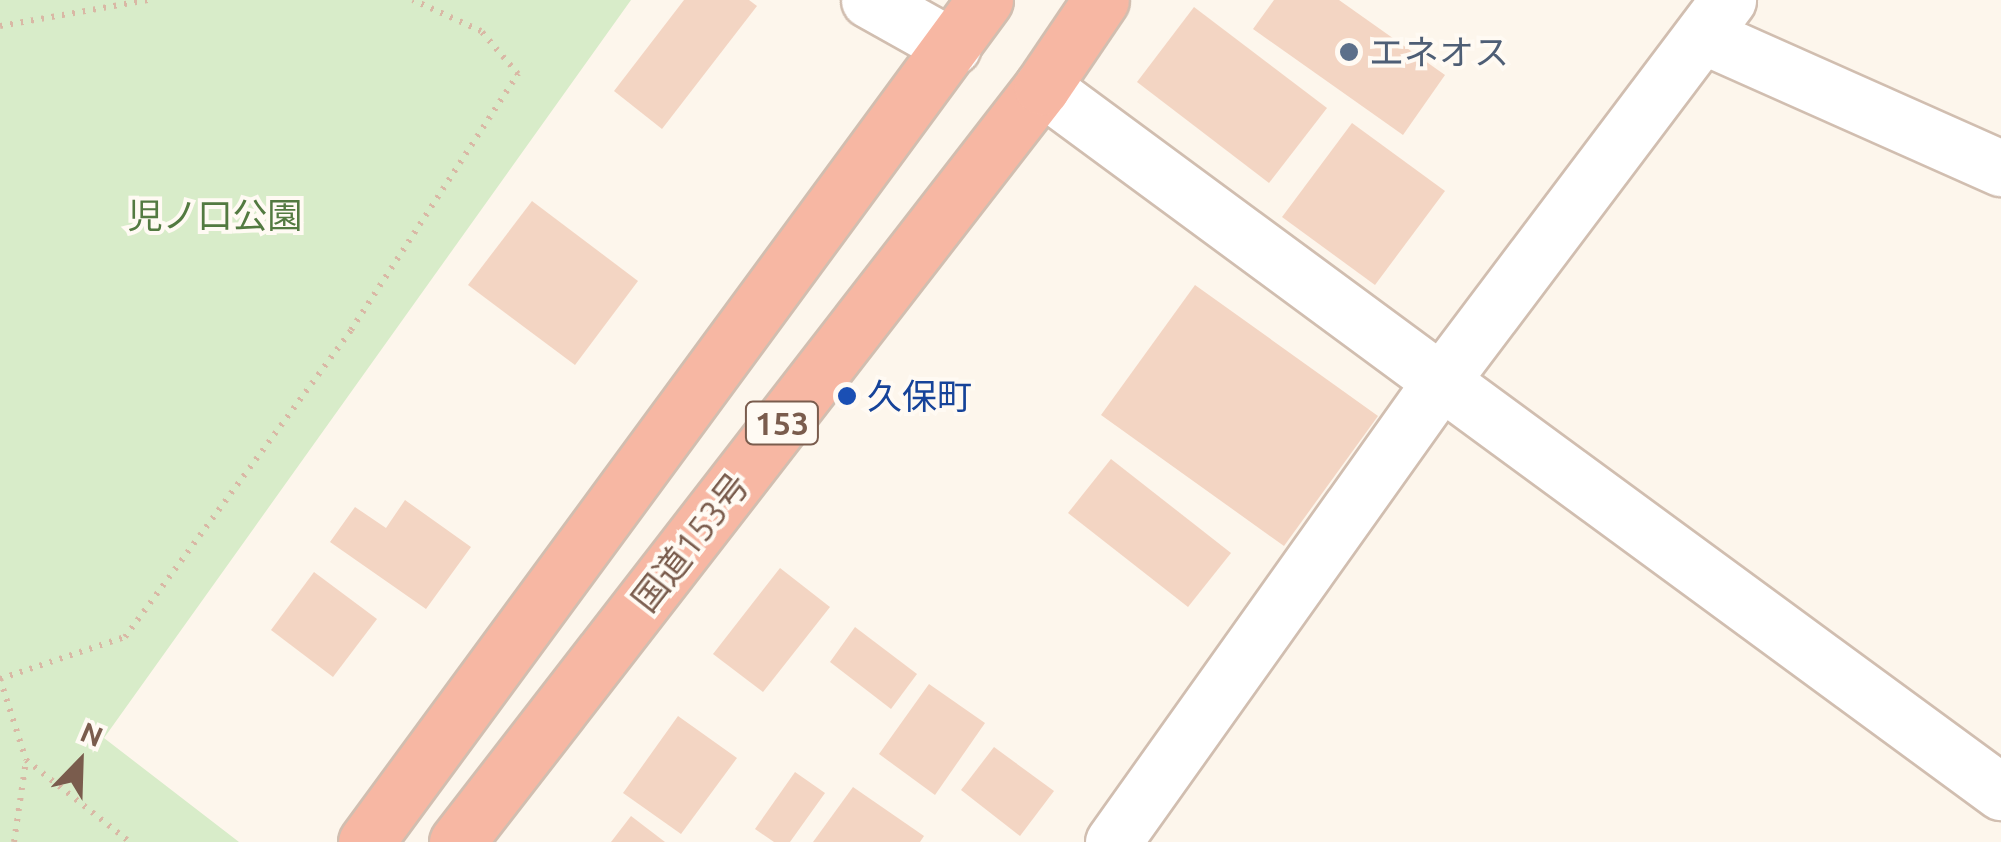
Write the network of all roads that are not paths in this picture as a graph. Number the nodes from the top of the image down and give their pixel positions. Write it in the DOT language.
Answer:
graph roads {
  1 [pos="869,0"];
  2 [pos="985,0"];
  3 [pos="1101,0"];
  4 [pos="1716,18"];
  5 [pos="953,47"];
  6 [pos="1042,87"];
  7 [pos="2001,168"];
  8 [pos="1440,380"];
  9 [pos="2001,792"];
  10 [pos="1135,834"];
  11 [pos="366,842"];
  12 [pos="457,842"];
  1 -- 5 [label="street"];
  2 -- 5 [label="highway, 153"];
  3 -- 6 [label="highway, 国道153号 / 153"];
  4 -- 7 [label="street"];
  4 -- 8 [label="street"];
  5 -- 11 [label="highway, 153"];
  6 -- 8 [label="street"];
  6 -- 12 [label="highway, 国道153号 / 153"];
  8 -- 9 [label="street"];
  8 -- 10 [label="street"];
}
